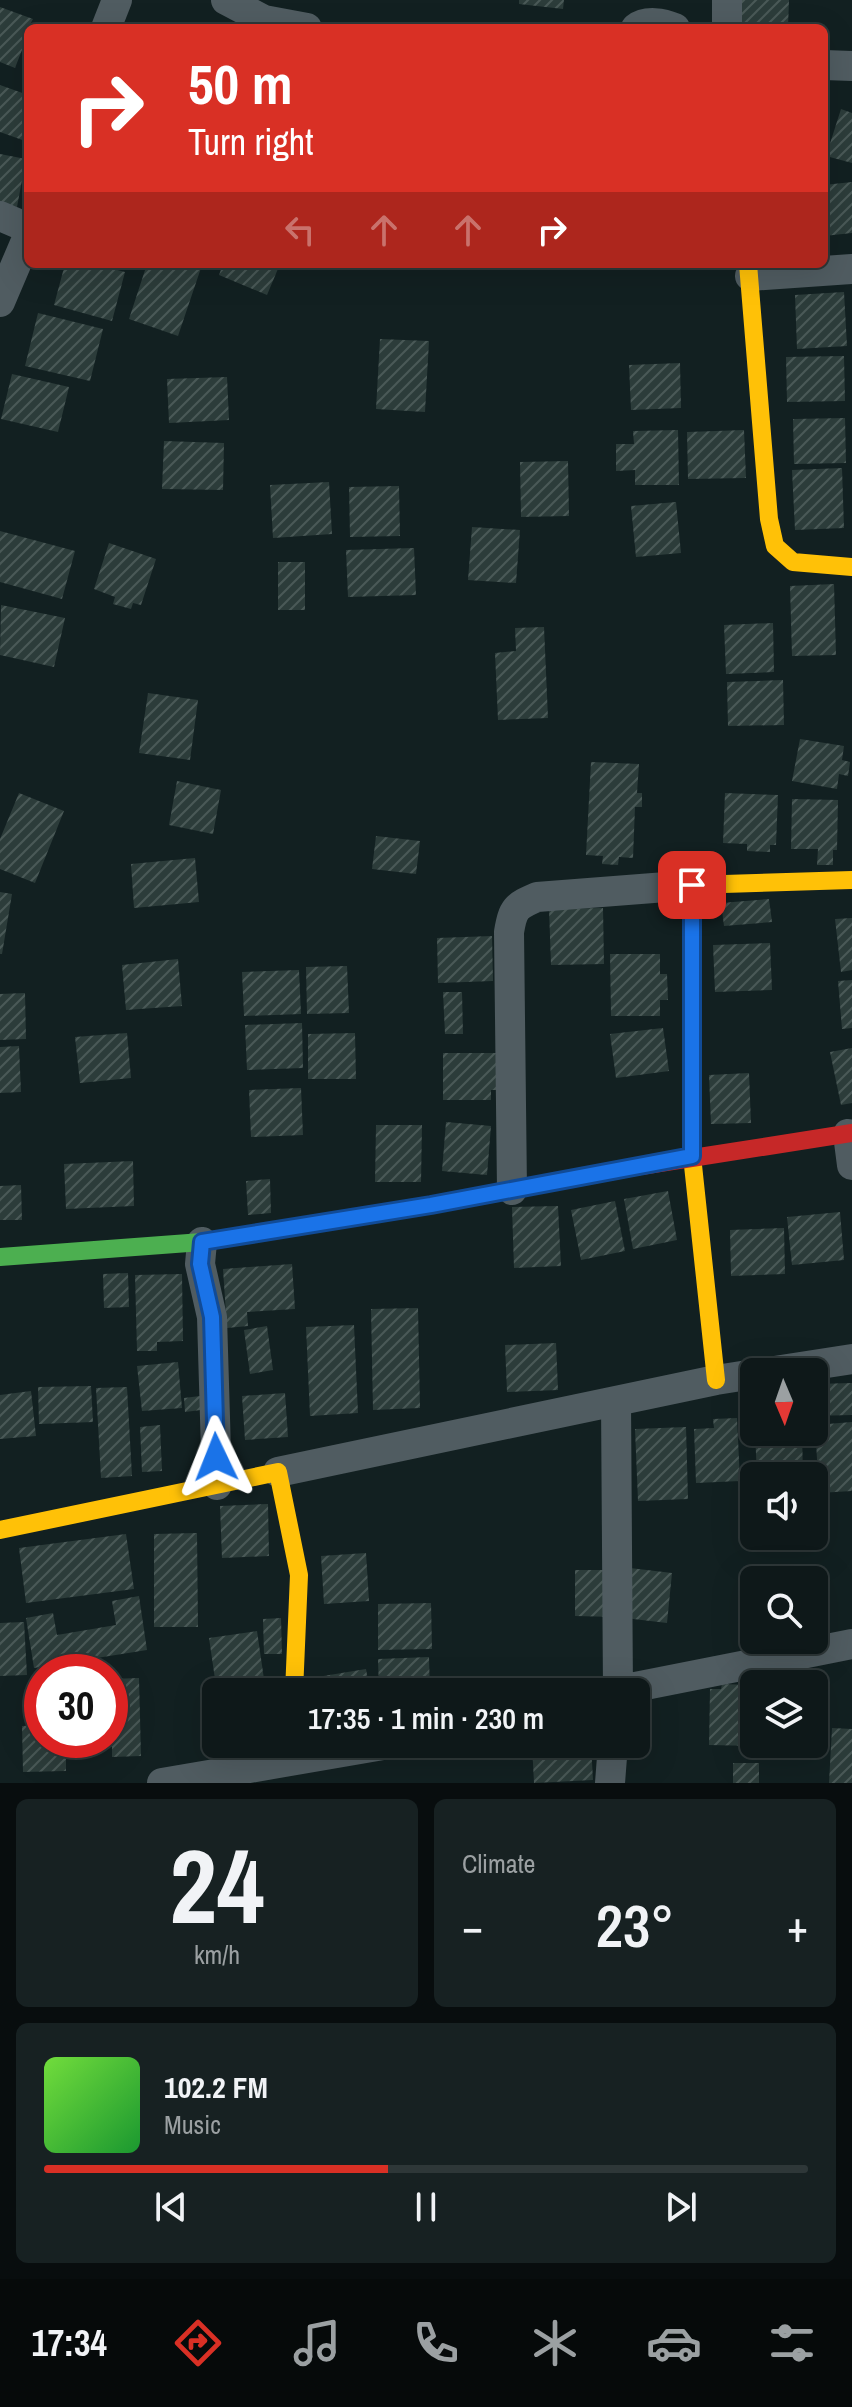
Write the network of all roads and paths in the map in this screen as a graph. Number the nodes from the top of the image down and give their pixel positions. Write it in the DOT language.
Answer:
graph roads {
  1 [pos="117,0"];
  2 [pos="226,0"];
  3 [pos="727,0"];
  4 [pos="269,10"];
  5 [pos="108,24"];
  6 [pos="299,24"];
  7 [pos="641,24"];
  8 [pos="666,24"];
  9 [pos="727,24"];
  10 [pos="828,65"];
  11 [pos="852,66"];
  12 [pos="0,216"];
  13 [pos="24,226"];
  14 [pos="24,245"];
  15 [pos="852,269"];
  16 [pos="749,270"];
  17 [pos="0,302"];
  18 [pos="852,567"];
  19 [pos="852,880"];
  20 [pos="692,885"];
  21 [pos="850,1133"];
  22 [pos="692,1156"];
  23 [pos="852,1165"];
  24 [pos="512,1190"];
  25 [pos="202,1242"];
  26 [pos="0,1257"];
  27 [pos="852,1359"];
  28 [pos="828,1363"];
  29 [pos="740,1376"];
  30 [pos="716,1380"];
  31 [pos="616,1401"];
  32 [pos="278,1472"];
  33 [pos="217,1485"];
  34 [pos="0,1530"];
  35 [pos="852,1644"];
  36 [pos="295,1678"];
  37 [pos="615,1678"];
  38 [pos="650,1682"];
  39 [pos="270,1758"];
  40 [pos="612,1758"];
  41 [pos="162,1783"];
  42 [pos="610,1783"];
  1 -- 5 [label="street"];
  2 -- 4 [label="street"];
  3 -- 9 [label="street"];
  4 -- 6 [label="street"];
  7 -- 8 [label="street"];
  10 -- 11 [label="street"];
  12 -- 13 [label="street"];
  14 -- 17 [label="street"];
  15 -- 16 [label="street"];
  16 -- 18 [label="street"];
  19 -- 20 [label="street"];
  20 -- 22 [label="street"];
  20 -- 24 [label="street"];
  21 -- 22 [label="street"];
  21 -- 23 [label="street"];
  22 -- 24 [label="street"];
  22 -- 30 [label="street"];
  24 -- 25 [label="street"];
  25 -- 26 [label="street"];
  25 -- 33 [label="street"];
  27 -- 28 [label="street"];
  29 -- 30 [label="street"];
  30 -- 31 [label="street"];
  31 -- 32 [label="street"];
  31 -- 37 [label="street"];
  32 -- 33 [label="street"];
  32 -- 36 [label="street"];
  33 -- 34 [label="street"];
  35 -- 38 [label="street"];
  39 -- 41 [label="street"];
  40 -- 42 [label="street"];
}
